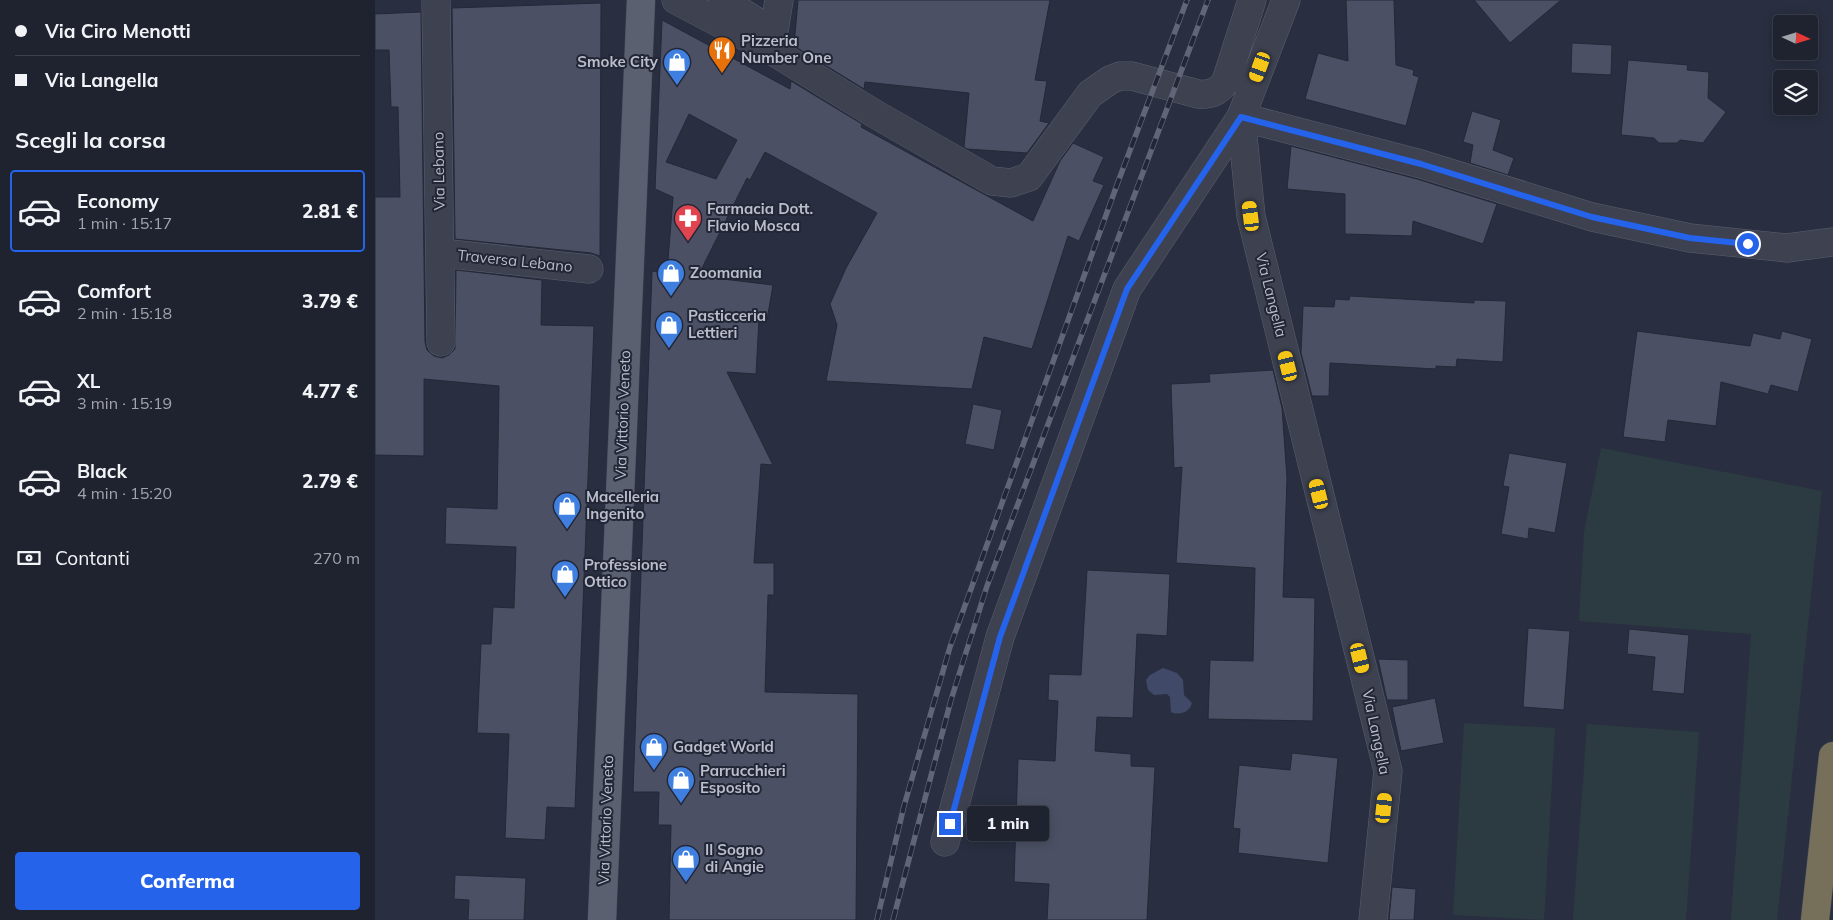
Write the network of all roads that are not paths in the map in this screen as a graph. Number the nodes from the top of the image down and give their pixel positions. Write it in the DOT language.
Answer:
graph roads {
  1 [pos="436,0"];
  2 [pos="641,0"];
  3 [pos="676,0"];
  4 [pos="723,0"];
  5 [pos="779,0"];
  6 [pos="1252,0"];
  7 [pos="1286,0"];
  8 [pos="767,38"];
  9 [pos="1241,117"];
  10 [pos="1833,242"];
  11 [pos="441,252"];
  12 [pos="589,269"];
  13 [pos="441,342"];
  14 [pos="1833,756"];
  15 [pos="945,842"];
  16 [pos="602,920"];
  17 [pos="1373,920"];
  18 [pos="1815,920"];
  1 -- 11 [label="street, Via Lebano"];
  2 -- 16 [label="main road, Via Vittorio Veneto"];
  3 -- 8 [label="street"];
  4 -- 8 [label="street"];
  5 -- 8 [label="street"];
  6 -- 8 [label="street"];
  7 -- 9 [label="street"];
  9 -- 10 [label="street"];
  9 -- 15 [label="street"];
  9 -- 17 [label="street, Via Langella"];
  11 -- 12 [label="street, Traversa Lebano"];
  11 -- 13 [label="street, Via Lebano"];
  14 -- 18 [label="highway"];
}
